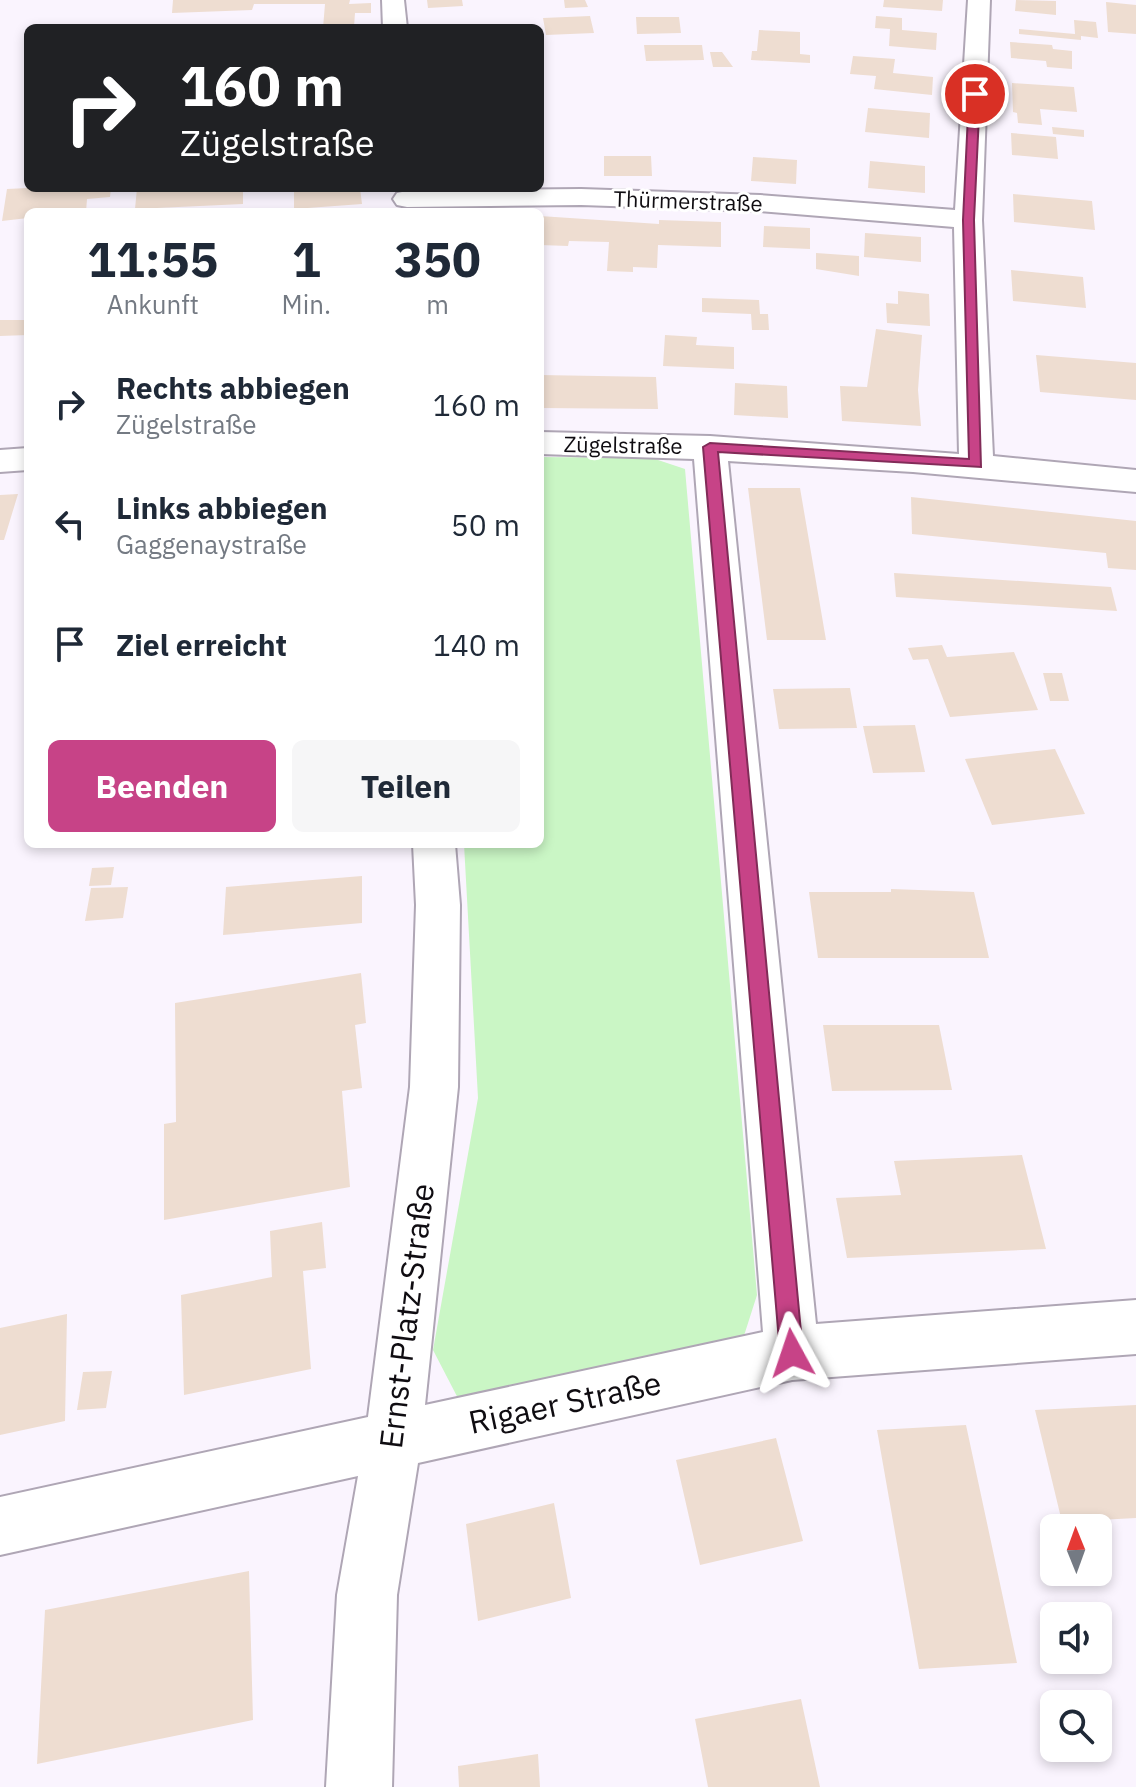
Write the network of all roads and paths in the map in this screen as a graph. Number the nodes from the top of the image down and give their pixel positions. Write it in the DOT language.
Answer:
graph roads {
  1 [pos="393,0"];
  2 [pos="979,0"];
  3 [pos="395,24"];
  4 [pos="407,200"];
  5 [pos="968,220"];
  6 [pos="544,443"];
  7 [pos="710,447"];
  8 [pos="24,459"];
  9 [pos="0,461"];
  10 [pos="976,464"];
  11 [pos="1136,481"];
  12 [pos="434,848"];
  13 [pos="1136,1327"];
  14 [pos="792,1353"];
  15 [pos="393,1441"];
  16 [pos="0,1526"];
  17 [pos="359,1787"];
  1 -- 3 [label="street"];
  2 -- 5 [label="street"];
  4 -- 5 [label="street, Thürmerstraße"];
  5 -- 10 [label="street"];
  6 -- 7 [label="street, Zügelstraße"];
  7 -- 10 [label="street, Zügelstraße"];
  7 -- 14 [label="street"];
  8 -- 9 [label="street"];
  10 -- 11 [label="street, Zügelstraße"];
  12 -- 15 [label="street, Ernst-Platz-Straße"];
  13 -- 14 [label="street, Rigaer Straße"];
  14 -- 15 [label="street, Rigaer Straße"];
  15 -- 16 [label="street, Rigaer Straße"];
  15 -- 17 [label="street, Ernst-Platz-Straße"];
}
